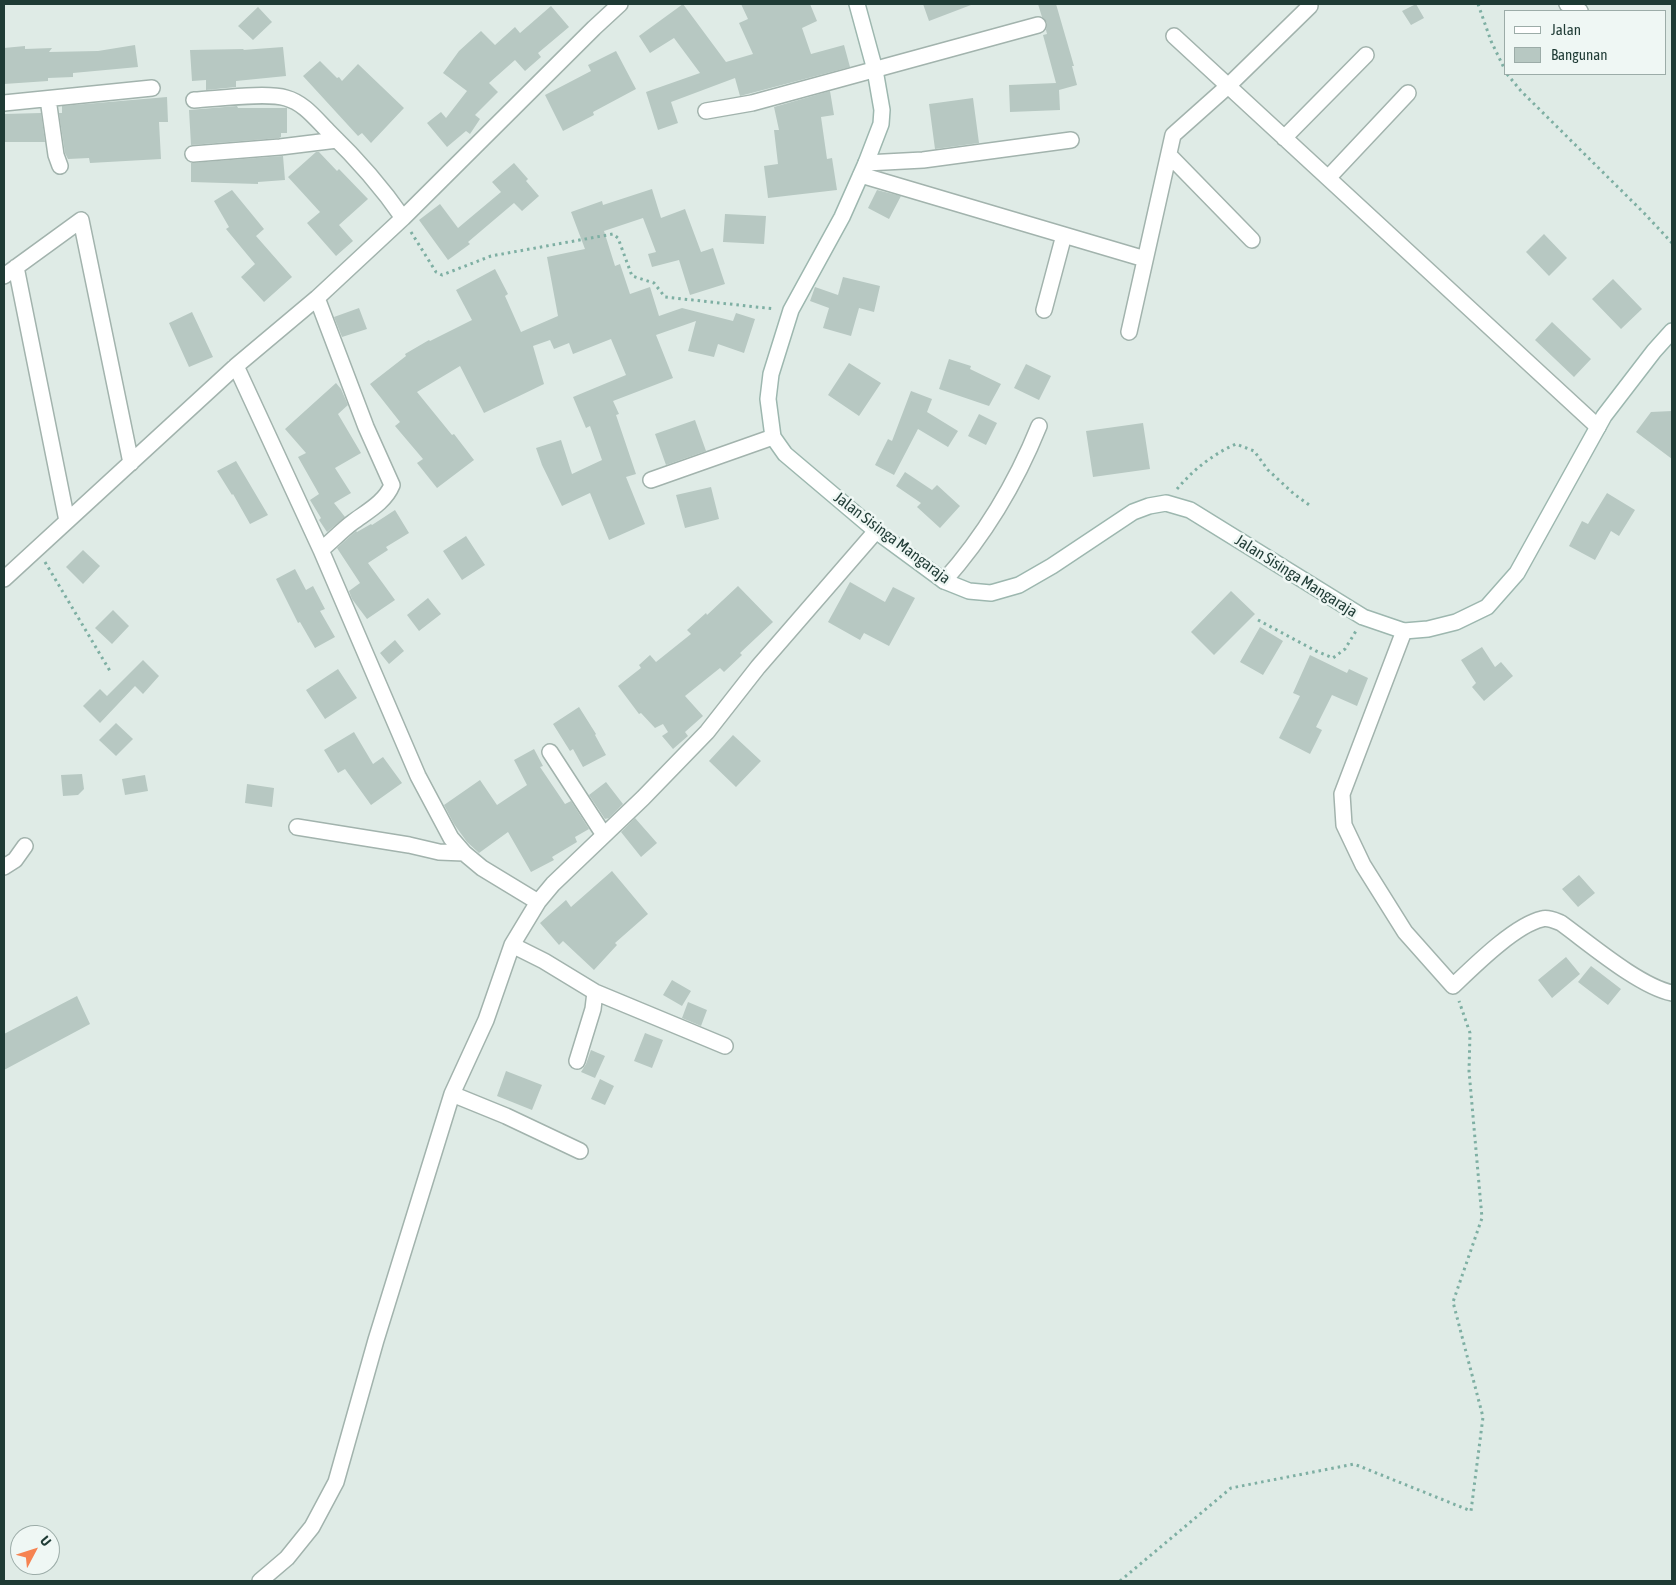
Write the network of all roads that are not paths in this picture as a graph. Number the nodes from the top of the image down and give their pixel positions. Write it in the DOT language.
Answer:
graph roads {
  1 [pos="620,4"];
  2 [pos="857,4"];
  3 [pos="1566,4"];
  4 [pos="1310,6"];
  5 [pos="1578,10"];
  6 [pos="1038,25"];
  7 [pos="1174,36"];
  8 [pos="1366,55"];
  9 [pos="875,70"];
  10 [pos="1228,86"];
  11 [pos="152,88"];
  12 [pos="1408,94"];
  13 [pos="48,99"];
  14 [pos="194,100"];
  15 [pos="4,103"];
  16 [pos="706,111"];
  17 [pos="1284,138"];
  18 [pos="337,140"];
  19 [pos="1071,140"];
  20 [pos="193,154"];
  21 [pos="1169,155"];
  22 [pos="60,166"];
  23 [pos="864,169"];
  24 [pos="1328,178"];
  25 [pos="403,218"];
  26 [pos="1064,236"];
  27 [pos="1252,240"];
  28 [pos="1145,260"];
  29 [pos="10,272"];
  30 [pos="317,298"];
  31 [pos="1044,310"];
  32 [pos="1672,331"];
  33 [pos="1129,332"];
  34 [pos="236,366"];
  35 [pos="1039,426"];
  36 [pos="1598,427"];
  37 [pos="773,437"];
  38 [pos="131,463"];
  39 [pos="651,480"];
  40 [pos="67,521"];
  41 [pos="876,531"];
  42 [pos="321,550"];
  43 [pos="4,579"];
  44 [pos="944,581"];
  45 [pos="1404,631"];
  46 [pos="550,752"];
  47 [pos="297,827"];
  48 [pos="604,835"];
  49 [pos="25,846"];
  50 [pos="464,853"];
  51 [pos="4,867"];
  52 [pos="538,902"];
  53 [pos="512,945"];
  54 [pos="595,992"];
  55 [pos="1672,992"];
  56 [pos="725,1046"];
  57 [pos="577,1061"];
  58 [pos="452,1094"];
  59 [pos="580,1151"];
  60 [pos="260,1581"];
  1 -- 25 [label="street"];
  2 -- 9 [label="street"];
  3 -- 5 [label="street"];
  4 -- 10 [label="street"];
  6 -- 9 [label="street"];
  7 -- 10 [label="street"];
  8 -- 17 [label="street"];
  9 -- 16 [label="street"];
  9 -- 23 [label="street"];
  10 -- 17 [label="street"];
  10 -- 21 [label="street"];
  11 -- 13 [label="street"];
  12 -- 24 [label="street"];
  13 -- 15 [label="street"];
  13 -- 22 [label="street"];
  14 -- 18 [label="street"];
  17 -- 24 [label="street"];
  18 -- 20 [label="street"];
  18 -- 25 [label="street"];
  19 -- 23 [label="street"];
  21 -- 27 [label="street"];
  21 -- 28 [label="street"];
  23 -- 26 [label="street"];
  23 -- 37 [label="street"];
  24 -- 36 [label="street"];
  25 -- 30 [label="street"];
  26 -- 28 [label="street"];
  26 -- 31 [label="street"];
  28 -- 33 [label="street"];
  29 -- 38 [label="street"];
  29 -- 40 [label="street"];
  30 -- 34 [label="street"];
  30 -- 42 [label="street"];
  32 -- 36 [label="street, Jalan Sisinga Mangaraja"];
  34 -- 38 [label="street"];
  34 -- 42 [label="street"];
  35 -- 44 [label="street"];
  36 -- 45 [label="street, Jalan Sisinga Mangaraja"];
  37 -- 39 [label="street"];
  37 -- 41 [label="street, Jalan Sisinga Mangaraja"];
  38 -- 40 [label="street"];
  40 -- 43 [label="street"];
  41 -- 44 [label="street, Jalan Sisinga Mangaraja"];
  41 -- 48 [label="street"];
  42 -- 50 [label="street"];
  44 -- 45 [label="street, Jalan Sisinga Mangaraja"];
  45 -- 55 [label="street"];
  46 -- 48 [label="street"];
  47 -- 50 [label="street"];
  48 -- 52 [label="street"];
  49 -- 51 [label="street"];
  50 -- 52 [label="street"];
  52 -- 53 [label="street"];
  53 -- 54 [label="street"];
  53 -- 58 [label="street"];
  54 -- 56 [label="street"];
  54 -- 57 [label="street"];
  58 -- 59 [label="street"];
  58 -- 60 [label="street"];
}
